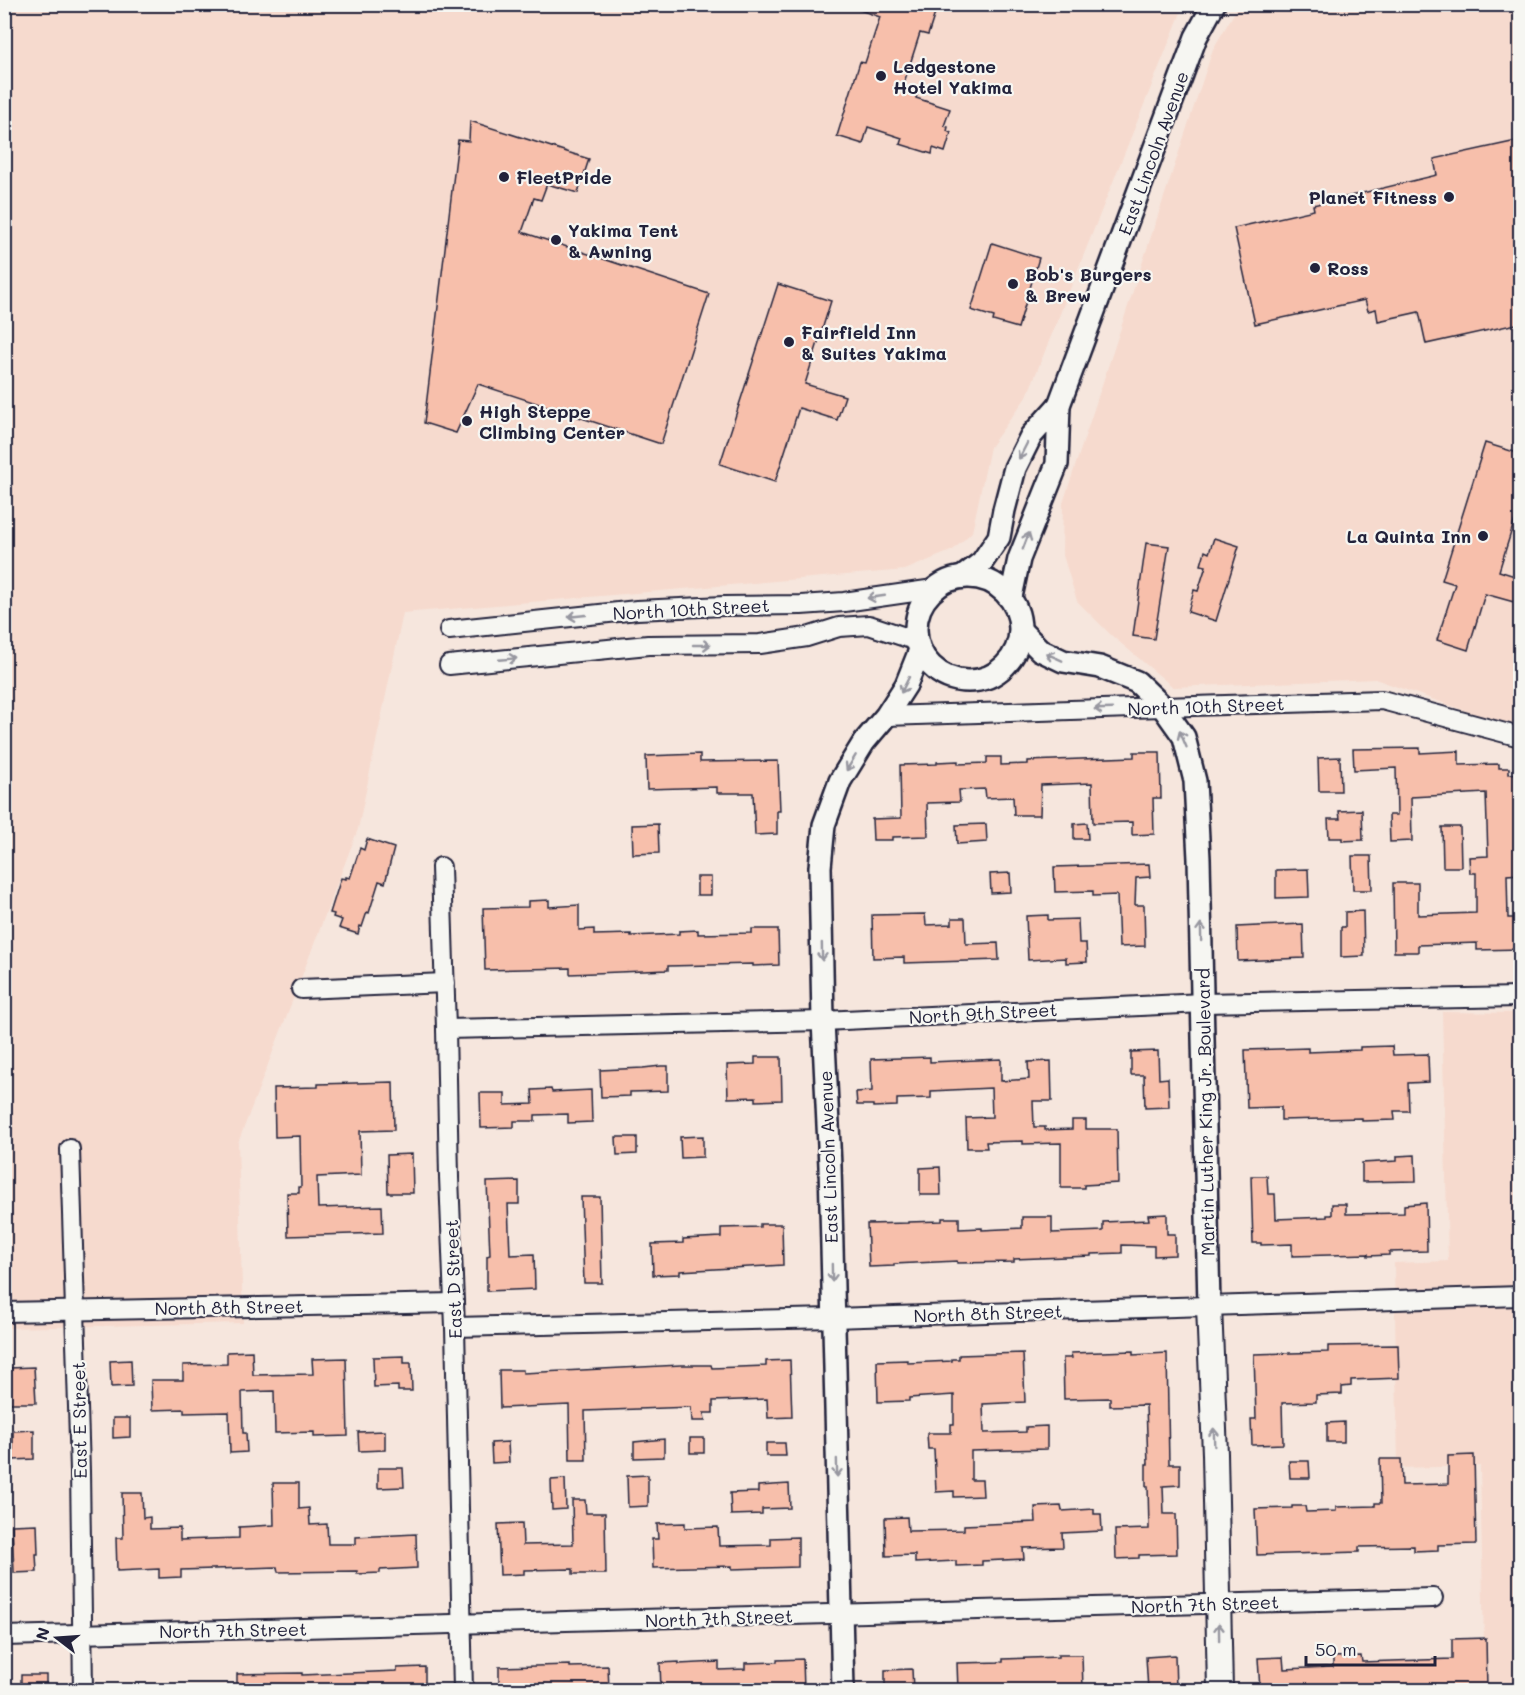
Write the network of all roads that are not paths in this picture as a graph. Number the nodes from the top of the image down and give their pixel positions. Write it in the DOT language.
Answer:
graph roads {
  1 [pos="1214,4"];
  2 [pos="1059,405"];
  3 [pos="964,576"];
  4 [pos="934,589"];
  5 [pos="1011,597"];
  6 [pos="449,630"];
  7 [pos="1021,631"];
  8 [pos="918,646"];
  9 [pos="449,665"];
  10 [pos="1161,706"];
  11 [pos="886,716"];
  12 [pos="1521,737"];
  13 [pos="441,867"];
  14 [pos="445,983"];
  15 [pos="302,989"];
  16 [pos="1521,997"];
  17 [pos="1203,1003"];
  18 [pos="823,1021"];
  19 [pos="446,1029"];
  20 [pos="70,1149"];
  21 [pos="1521,1296"];
  22 [pos="454,1304"];
  23 [pos="1209,1306"];
  24 [pos="76,1310"];
  25 [pos="4,1312"];
  26 [pos="833,1318"];
  27 [pos="455,1327"];
  28 [pos="1433,1598"];
  29 [pos="1219,1603"];
  30 [pos="841,1614"];
  31 [pos="462,1624"];
  32 [pos="81,1634"];
  33 [pos="4,1636"];
  34 [pos="83,1690"];
  35 [pos="463,1690"];
  36 [pos="843,1690"];
  37 [pos="1220,1690"];
  1 -- 2 [label="street, East Lincoln Avenue"];
  2 -- 3 [label="street, East Lincoln Avenue, one-way"];
  5 -- 2 [label="street, East Lincoln Avenue, one-way"];
  3 -- 4 [label="street"];
  3 -- 5 [label="street"];
  4 -- 6 [label="street, North 10th Street, one-way"];
  4 -- 8 [label="street"];
  5 -- 7 [label="street"];
  7 -- 8 [label="street"];
  10 -- 7 [label="street, Martin Luther King Jr. Boulevard, one-way"];
  9 -- 8 [label="street, North 10th Street, one-way"];
  8 -- 11 [label="street, East Lincoln Avenue, one-way"];
  10 -- 11 [label="street, North 10th Street, one-way"];
  10 -- 12 [label="street, North 10th Street"];
  17 -- 10 [label="street, Martin Luther King Jr. Boulevard, one-way"];
  11 -- 18 [label="street, East Lincoln Avenue, one-way"];
  13 -- 14 [label="street, East D Street"];
  14 -- 15 [label="street"];
  14 -- 19 [label="street, East D Street"];
  16 -- 17 [label="street, North 9th Street"];
  17 -- 18 [label="street, North 9th Street"];
  17 -- 23 [label="street, Martin Luther King Jr. Boulevard"];
  18 -- 19 [label="street, North 9th Street"];
  18 -- 26 [label="street, East Lincoln Avenue, one-way"];
  19 -- 22 [label="street, East D Street"];
  20 -- 24 [label="street, East E Street"];
  21 -- 23 [label="street, North 8th Street"];
  22 -- 24 [label="street, North 8th Street"];
  22 -- 27 [label="street, East D Street"];
  23 -- 26 [label="street, North 8th Street"];
  29 -- 23 [label="main road, Martin Luther King Jr. Boulevard, one-way"];
  24 -- 25 [label="street, North 8th Street"];
  24 -- 32 [label="street, East E Street"];
  26 -- 27 [label="street, North 8th Street"];
  26 -- 30 [label="street, East Lincoln Avenue, one-way"];
  27 -- 31 [label="street, East D Street"];
  28 -- 29 [label="street, North 7th Street"];
  29 -- 30 [label="street, North 7th Street"];
  37 -- 29 [label="main road, Martin Luther King Jr. Boulevard, one-way"];
  30 -- 31 [label="street, North 7th Street"];
  30 -- 36 [label="street, East Lincoln Avenue"];
  31 -- 32 [label="street, North 7th Street"];
  31 -- 35 [label="street, East D Street"];
  32 -- 33 [label="street, North 7th Street"];
  32 -- 34 [label="street, East E Street"];
}
